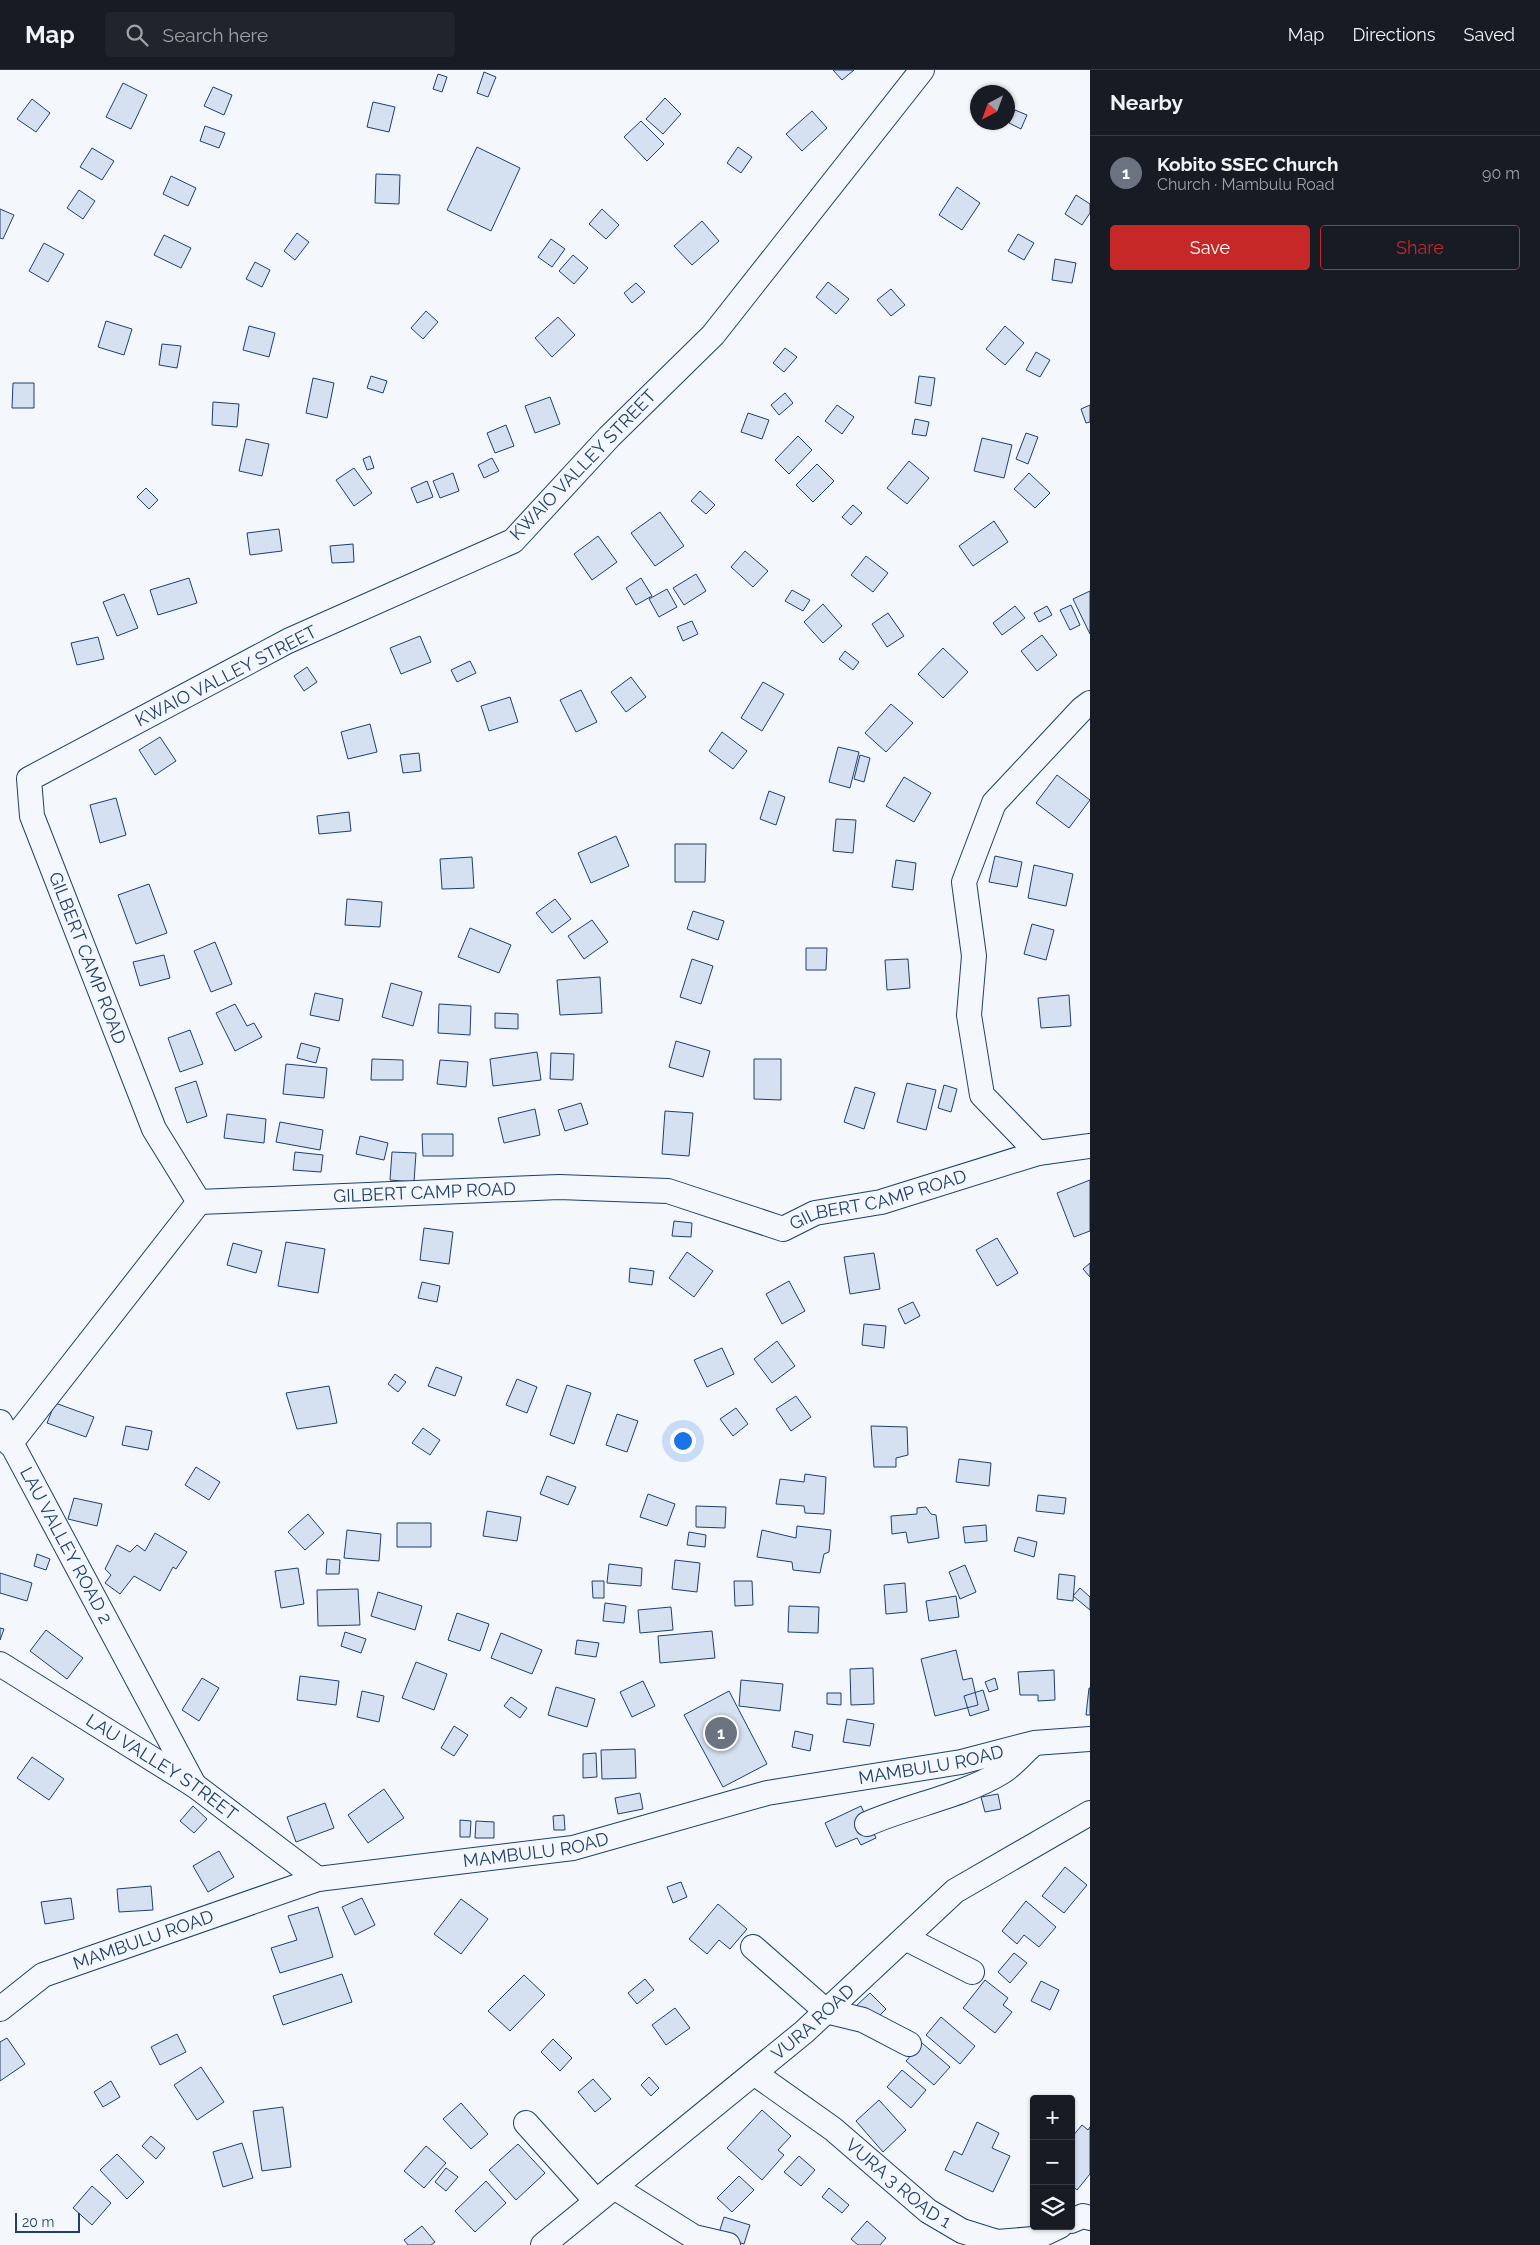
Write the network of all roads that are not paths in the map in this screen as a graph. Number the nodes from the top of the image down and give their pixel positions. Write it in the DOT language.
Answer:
graph roads {
  1 [pos="922,70"];
  2 [pos="1090,703"];
  3 [pos="29,779"];
  4 [pos="1090,1146"];
  5 [pos="1038,1153"];
  6 [pos="199,1202"];
  7 [pos="0,1422"];
  8 [pos="10,1444"];
  9 [pos="0,1664"];
  10 [pos="1090,1739"];
  11 [pos="1034,1743"];
  12 [pos="194,1785"];
  13 [pos="1090,1813"];
  14 [pos="867,1824"];
  15 [pos="318,1879"];
  16 [pos="905,1938"];
  17 [pos="753,1947"];
  18 [pos="972,1972"];
  19 [pos="0,2009"];
  20 [pos="826,2011"];
  21 [pos="909,2044"];
  22 [pos="754,2073"];
  23 [pos="526,2123"];
  24 [pos="605,2194"];
  25 [pos="1090,2218"];
  26 [pos="1075,2219"];
  27 [pos="1051,2230"];
  28 [pos="543,2245"];
  29 [pos="728,2245"];
  1 -- 3 [label="street, KWAIO VALLEY STREET"];
  2 -- 5 [label="street"];
  3 -- 6 [label="street, GILBERT CAMP ROAD"];
  4 -- 5 [label="street, GILBERT CAMP ROAD"];
  5 -- 6 [label="street, GILBERT CAMP ROAD"];
  6 -- 8 [label="street"];
  7 -- 8 [label="street, LAU VALLEY ROAD 2"];
  8 -- 12 [label="street, LAU VALLEY ROAD 2"];
  9 -- 12 [label="street, LAU VALLEY STREET"];
  10 -- 11 [label="street, MAMBULU ROAD"];
  11 -- 14 [label="street"];
  11 -- 15 [label="street, MAMBULU ROAD"];
  12 -- 15 [label="street, LAU VALLEY STREET"];
  13 -- 16 [label="street, VURA ROAD"];
  15 -- 19 [label="street, MAMBULU ROAD"];
  16 -- 18 [label="street"];
  16 -- 20 [label="street, VURA ROAD"];
  17 -- 20 [label="street"];
  20 -- 21 [label="street"];
  20 -- 22 [label="street, VURA ROAD"];
  22 -- 24 [label="street, VURA ROAD"];
  22 -- 27 [label="street, VURA 3 ROAD 1"];
  23 -- 24 [label="street"];
  24 -- 28 [label="street, VURA ROAD"];
  24 -- 29 [label="street"];
  25 -- 26 [label="street"];
}
